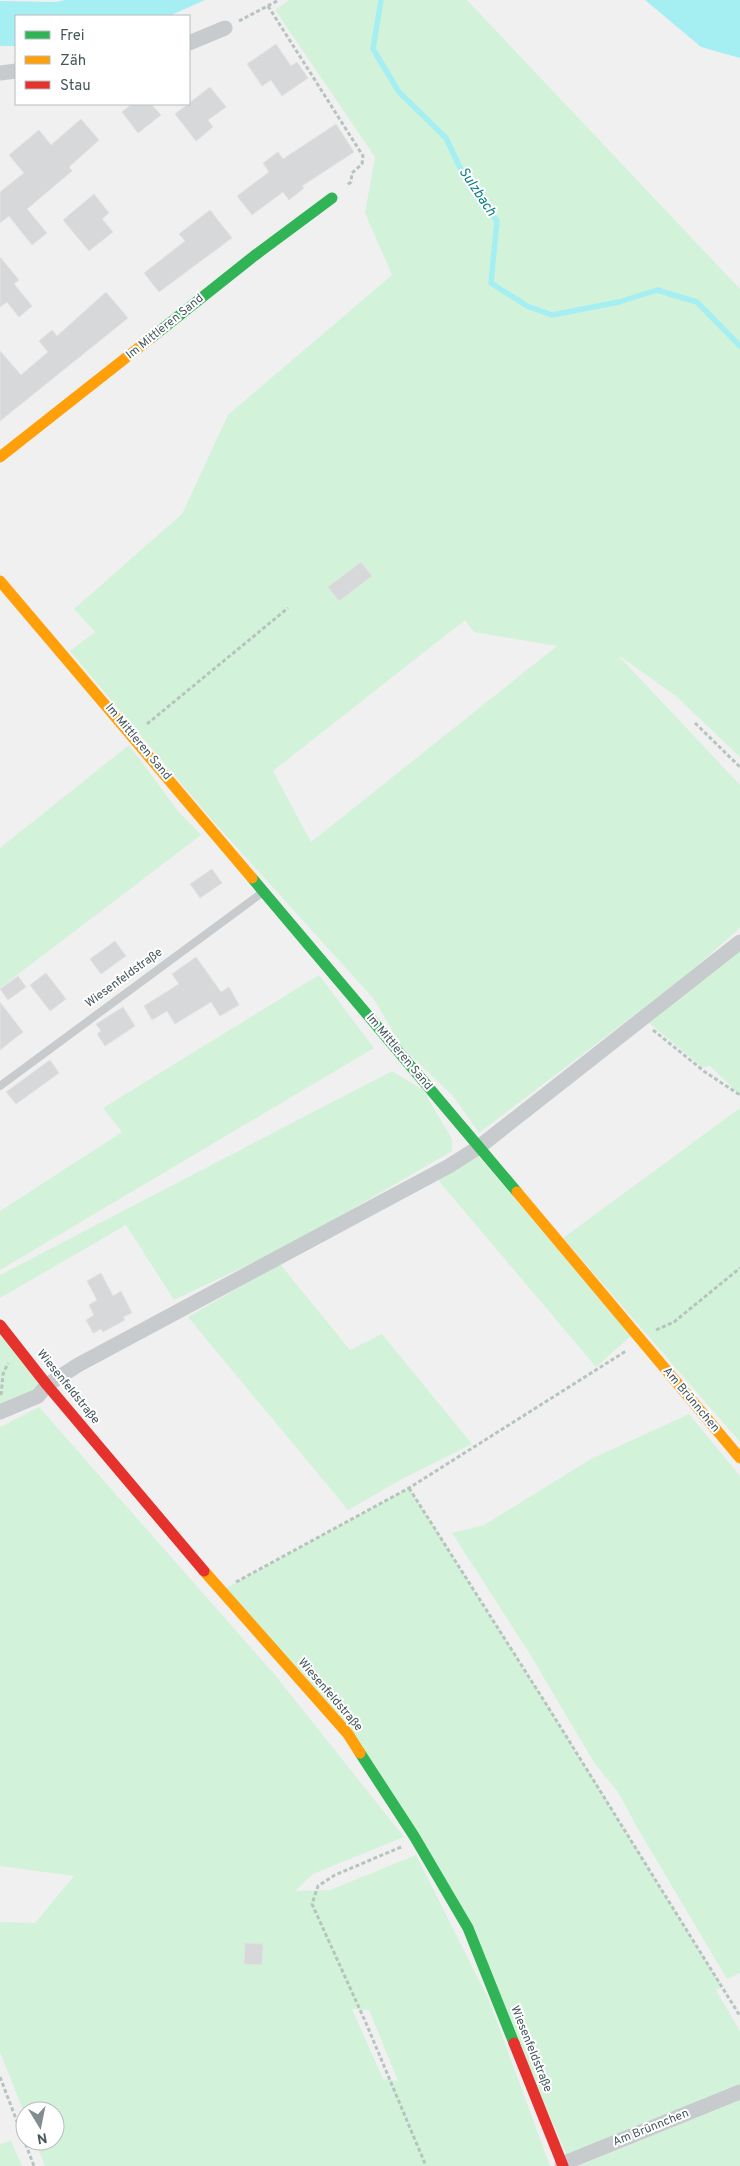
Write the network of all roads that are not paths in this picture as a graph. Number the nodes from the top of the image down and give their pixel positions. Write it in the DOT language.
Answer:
graph roads {
  1 [pos="225,28"];
  2 [pos="190,43"];
  3 [pos="15,71"];
  4 [pos="0,72"];
  5 [pos="332,198"];
  6 [pos="0,458"];
  7 [pos="0,581"];
  8 [pos="263,892"];
  9 [pos="740,942"];
  10 [pos="0,1086"];
  11 [pos="479,1147"];
  12 [pos="0,1325"];
  13 [pos="642,1341"];
  14 [pos="48,1385"];
  15 [pos="1,1411"];
  16 [pos="740,1458"];
  17 [pos="740,2092"];
  18 [pos="562,2165"];
  1 -- 2 [label="street"];
  3 -- 4 [label="street"];
  5 -- 6 [label="street, Im Mittleren Sand"];
  7 -- 8 [label="street, Im Mittleren Sand"];
  8 -- 10 [label="lane, Wiesenfeldstraße"];
  8 -- 11 [label="street, Im Mittleren Sand"];
  9 -- 11 [label="street"];
  11 -- 13 [label="street, Im Mittleren Sand"];
  11 -- 14 [label="street"];
  12 -- 14 [label="street, Wiesenfeldstraße"];
  13 -- 16 [label="street, Am Brünnchen"];
  14 -- 15 [label="street"];
  14 -- 18 [label="street, Wiesenfeldstraße"];
  17 -- 18 [label="street, Am Brünnchen"];
}
